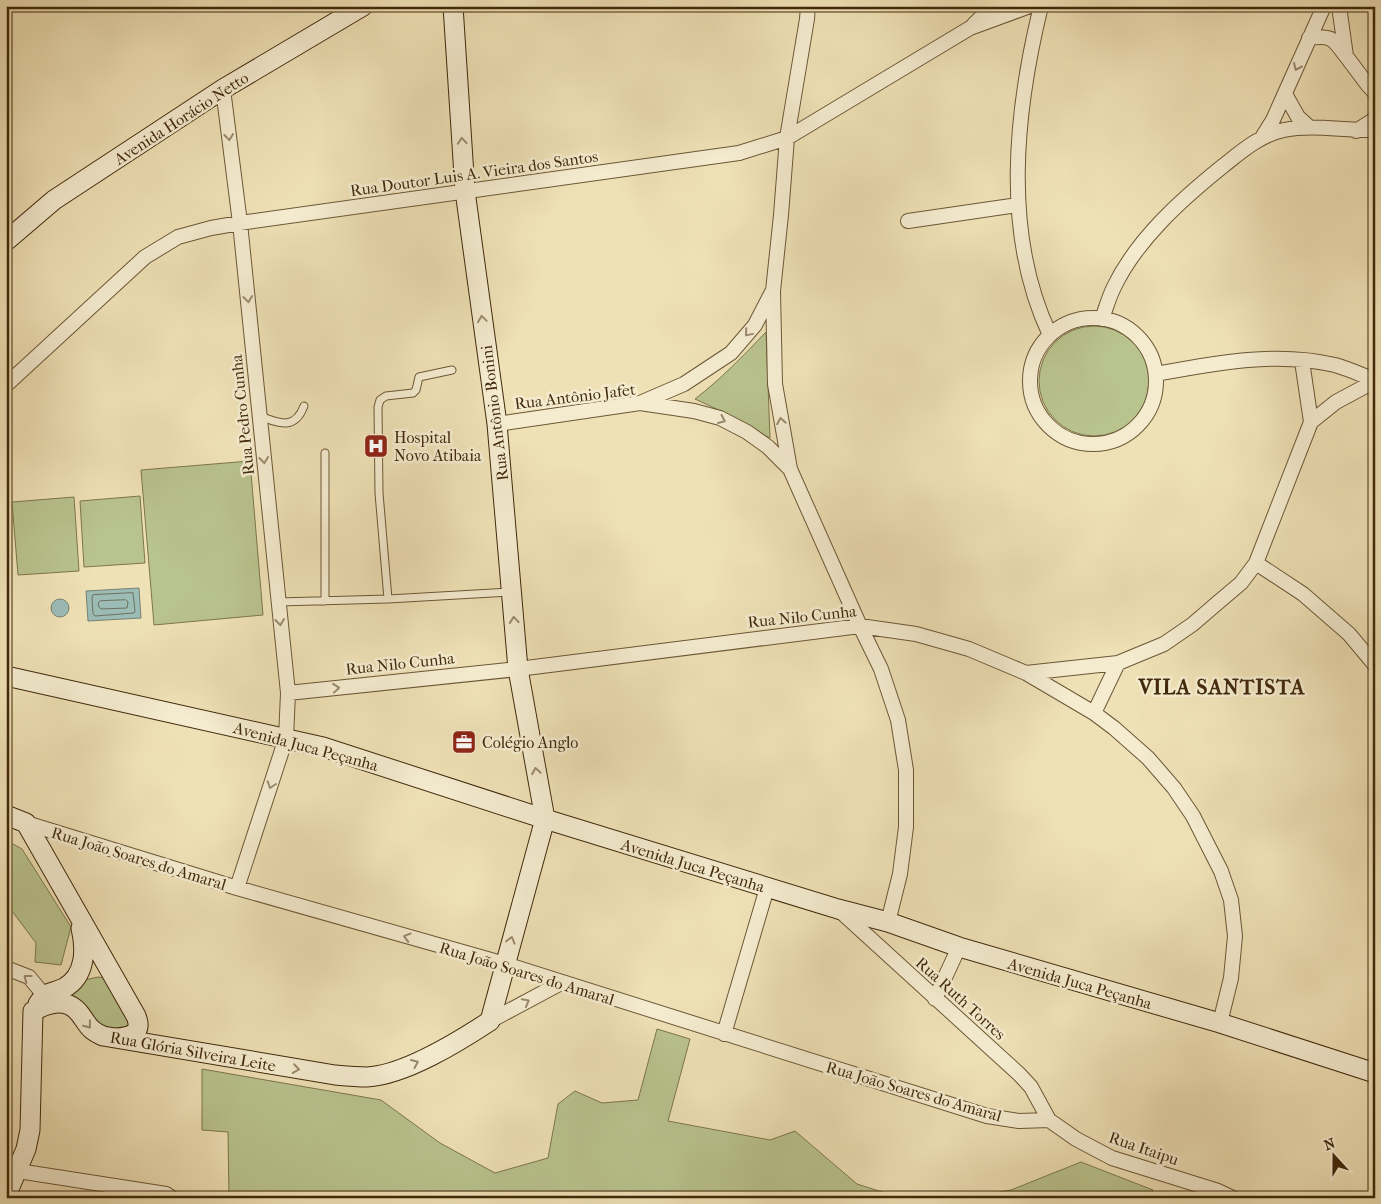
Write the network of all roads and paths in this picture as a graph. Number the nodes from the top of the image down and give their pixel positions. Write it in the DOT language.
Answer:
graph roads {
  1 [pos="363,6"];
  2 [pos="453,6"];
  3 [pos="808,6"];
  4 [pos="992,6"];
  5 [pos="1030,6"];
  6 [pos="1041,6"];
  7 [pos="1324,6"];
  8 [pos="1339,6"];
  9 [pos="970,28"];
  10 [pos="1309,38"];
  11 [pos="1346,56"];
  12 [pos="224,89"];
  13 [pos="1375,93"];
  14 [pos="1285,94"];
  15 [pos="1375,119"];
  16 [pos="1308,126"];
  17 [pos="1375,130"];
  18 [pos="1355,131"];
  19 [pos="1263,136"];
  20 [pos="787,138"];
  21 [pos="465,192"];
  22 [pos="1018,205"];
  23 [pos="908,221"];
  24 [pos="240,223"];
  25 [pos="6,241"];
  26 [pos="773,291"];
  27 [pos="1102,319"];
  28 [pos="1050,335"];
  29 [pos="1302,361"];
  30 [pos="452,370"];
  31 [pos="1156,374"];
  32 [pos="1375,381"];
  33 [pos="684,384"];
  34 [pos="6,385"];
  35 [pos="640,404"];
  36 [pos="304,406"];
  37 [pos="694,411"];
  38 [pos="260,416"];
  39 [pos="1311,422"];
  40 [pos="497,424"];
  41 [pos="325,453"];
  42 [pos="790,469"];
  43 [pos="1256,563"];
  44 [pos="511,592"];
  45 [pos="388,599"];
  46 [pos="325,601"];
  47 [pos="278,602"];
  48 [pos="860,626"];
  49 [pos="1118,663"];
  50 [pos="1375,665"];
  51 [pos="518,669"];
  52 [pos="1026,673"];
  53 [pos="6,676"];
  54 [pos="288,692"];
  55 [pos="1094,713"];
  56 [pos="286,738"];
  57 [pos="6,816"];
  58 [pos="545,819"];
  59 [pos="26,823"];
  60 [pos="237,888"];
  61 [pos="767,888"];
  62 [pos="72,903"];
  63 [pos="838,910"];
  64 [pos="888,922"];
  65 [pos="959,947"];
  66 [pos="504,964"];
  67 [pos="6,968"];
  68 [pos="73,982"];
  69 [pos="116,982"];
  70 [pos="561,983"];
  71 [pos="44,995"];
  72 [pos="935,998"];
  73 [pos="72,1007"];
  74 [pos="33,1011"];
  75 [pos="490,1021"];
  76 [pos="1220,1023"];
  77 [pos="724,1034"];
  78 [pos="116,1038"];
  79 [pos="1375,1073"];
  80 [pos="1049,1120"];
  81 [pos="18,1171"];
  82 [pos="6,1196"];
  83 [pos="172,1198"];
  84 [pos="1234,1198"];
  1 -- 12 [label="main road, Avenida Horácio Netto"];
  21 -- 2 [label="main road, Rua Antônio Bonini, one-way"];
  3 -- 20 [label="street"];
  4 -- 9 [label="street, Rua Doutor Luis A. Vieira dos Santos"];
  5 -- 9 [label="street, Rua Doutor Luis A. Vieira dos Santos"];
  6 -- 22 [label="street"];
  7 -- 10 [label="street"];
  8 -- 11 [label="street"];
  9 -- 20 [label="street, Rua Doutor Luis A. Vieira dos Santos"];
  10 -- 11 [label="street"];
  10 -- 14 [label="street, one-way"];
  11 -- 13 [label="street"];
  12 -- 24 [label="street, Rua Pedro Cunha, one-way"];
  12 -- 25 [label="main road, Avenida Horácio Netto"];
  14 -- 16 [label="street"];
  14 -- 19 [label="street"];
  15 -- 18 [label="street"];
  16 -- 18 [label="street"];
  16 -- 19 [label="street"];
  17 -- 18 [label="street"];
  19 -- 27 [label="street"];
  20 -- 21 [label="street, Rua Doutor Luis A. Vieira dos Santos"];
  20 -- 26 [label="street"];
  21 -- 24 [label="street, Rua Doutor Luis A. Vieira dos Santos"];
  40 -- 21 [label="main road, Rua Antônio Bonini, one-way"];
  22 -- 23 [label="street"];
  22 -- 28 [label="street"];
  24 -- 34 [label="street, Rua Doutor Luis A. Vieira dos Santos"];
  24 -- 38 [label="street, Rua Pedro Cunha, one-way"];
  26 -- 33 [label="street, one-way"];
  42 -- 26 [label="street, one-way"];
  27 -- 28 [label="street"];
  27 -- 31 [label="street"];
  28 -- 31 [label="street"];
  29 -- 31 [label="street"];
  29 -- 32 [label="street"];
  29 -- 39 [label="street"];
  30 -- 45 [label="lane"];
  32 -- 39 [label="street"];
  33 -- 35 [label="street"];
  33 -- 37 [label="street"];
  35 -- 37 [label="street, Rua Antônio Jafet"];
  35 -- 40 [label="street, Rua Antônio Jafet"];
  36 -- 38 [label="lane"];
  37 -- 42 [label="street, Rua Antônio Jafet, one-way"];
  38 -- 47 [label="street, Rua Pedro Cunha, one-way"];
  39 -- 43 [label="street"];
  40 -- 44 [label="main road, Rua Antônio Bonini"];
  41 -- 46 [label="lane"];
  42 -- 48 [label="street"];
  43 -- 49 [label="street"];
  43 -- 50 [label="street"];
  44 -- 45 [label="lane"];
  51 -- 44 [label="main road, Rua Antônio Bonini, one-way"];
  45 -- 46 [label="lane"];
  46 -- 47 [label="lane"];
  47 -- 54 [label="street, Rua Pedro Cunha, one-way"];
  48 -- 51 [label="street, Rua Nilo Cunha"];
  48 -- 52 [label="street, Rua Nilo Cunha"];
  48 -- 64 [label="street"];
  49 -- 52 [label="street"];
  49 -- 55 [label="street"];
  54 -- 51 [label="street, Rua Nilo Cunha, one-way"];
  58 -- 51 [label="main road, Rua Antônio Bonini, one-way"];
  52 -- 55 [label="street, Rua Nilo Cunha"];
  53 -- 56 [label="main road, Avenida Juca Peçanha"];
  54 -- 56 [label="street, Rua Pedro Cunha"];
  55 -- 76 [label="street, Rua Nilo Cunha"];
  56 -- 58 [label="main road, Avenida Juca Peçanha"];
  56 -- 60 [label="street, Rua Pedro Cunha, one-way"];
  57 -- 59 [label="main road, Rua João Soares do Amaral"];
  58 -- 61 [label="main road, Avenida Juca Peçanha"];
  66 -- 58 [label="main road, one-way"];
  59 -- 60 [label="street, Rua João Soares do Amaral"];
  59 -- 62 [label="main road"];
  66 -- 60 [label="street, Rua João Soares do Amaral, one-way"];
  61 -- 63 [label="main road, Avenida Juca Peçanha"];
  61 -- 77 [label="street"];
  62 -- 68 [label="main road"];
  62 -- 69 [label="main road"];
  63 -- 64 [label="main road, Avenida Juca Peçanha"];
  63 -- 72 [label="street, Rua Ruth Torres"];
  64 -- 65 [label="main road, Avenida Juca Peçanha"];
  65 -- 72 [label="street"];
  65 -- 76 [label="main road, Avenida Juca Peçanha"];
  66 -- 70 [label="street, Rua João Soares do Amaral"];
  66 -- 75 [label="main road"];
  71 -- 67 [label="street, one-way"];
  68 -- 69 [label="main road"];
  68 -- 71 [label="main road"];
  68 -- 73 [label="main road"];
  69 -- 78 [label="main road"];
  75 -- 70 [label="street, one-way"];
  70 -- 77 [label="street, Rua João Soares do Amaral"];
  71 -- 74 [label="main road"];
  72 -- 80 [label="street, Rua Ruth Torres"];
  73 -- 74 [label="main road"];
  73 -- 78 [label="main road, Rua Glória Silveira Leite, one-way"];
  74 -- 81 [label="main road"];
  78 -- 75 [label="main road, Rua Glória Silveira Leite, one-way"];
  76 -- 79 [label="main road, Avenida Juca Peçanha"];
  77 -- 80 [label="street, Rua João Soares do Amaral"];
  80 -- 84 [label="street, Rua Itaipu"];
  81 -- 82 [label="main road"];
  81 -- 83 [label="street"];
}
